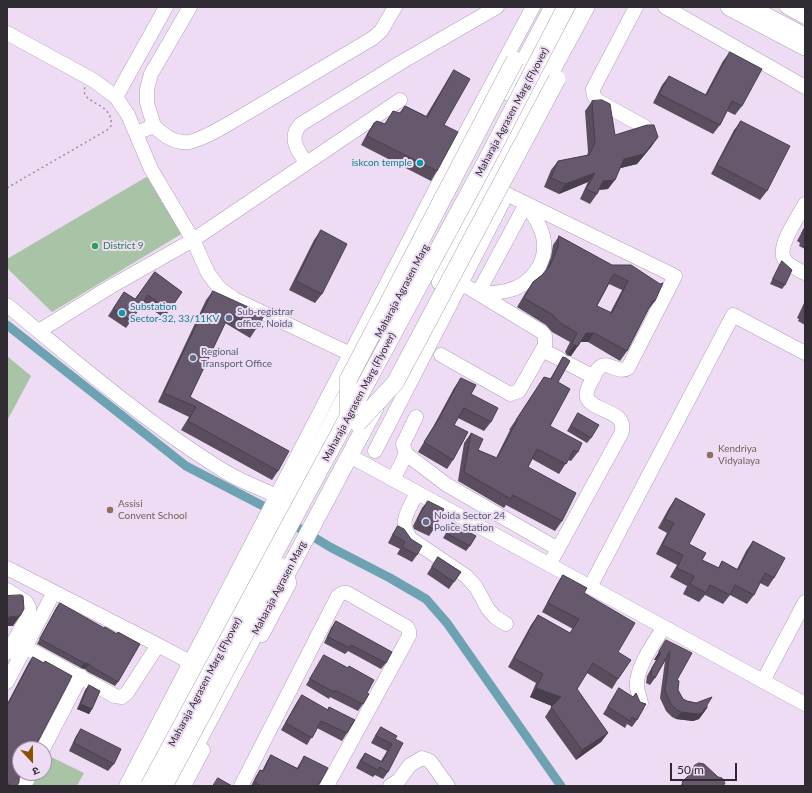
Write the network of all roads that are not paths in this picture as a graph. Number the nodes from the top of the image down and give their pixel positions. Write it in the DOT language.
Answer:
graph roads {
  1 [pos="166,7"];
  2 [pos="190,7"];
  3 [pos="395,7"];
  4 [pos="497,7"];
  5 [pos="533,7"];
  6 [pos="543,7"];
  7 [pos="553,7"];
  8 [pos="566,7"];
  9 [pos="579,7"];
  10 [pos="586,7"];
  11 [pos="593,7"];
  12 [pos="636,7"];
  13 [pos="665,7"];
  14 [pos="729,7"];
  15 [pos="752,7"];
  16 [pos="787,7"];
  17 [pos="805,17"];
  18 [pos="7,33"];
  19 [pos="805,36"];
  20 [pos="805,47"];
  21 [pos="513,83"];
  22 [pos="805,87"];
  23 [pos="539,94"];
  24 [pos="116,97"];
  25 [pos="400,100"];
  26 [pos="154,126"];
  27 [pos="645,127"];
  28 [pos="136,134"];
  29 [pos="306,162"];
  30 [pos="489,186"];
  31 [pos="507,194"];
  32 [pos="526,204"];
  33 [pos="805,204"];
  34 [pos="193,240"];
  35 [pos="482,242"];
  36 [pos="500,253"];
  37 [pos="805,274"];
  38 [pos="461,283"];
  39 [pos="478,293"];
  40 [pos="7,305"];
  41 [pos="39,332"];
  42 [pos="542,350"];
  43 [pos="805,353"];
  44 [pos="441,355"];
  45 [pos="358,357"];
  46 [pos="594,377"];
  47 [pos="416,417"];
  48 [pos="353,421"];
  49 [pos="375,451"];
  50 [pos="406,454"];
  51 [pos="350,456"];
  52 [pos="393,480"];
  53 [pos="417,493"];
  54 [pos="285,501"];
  55 [pos="558,549"];
  56 [pos="550,565"];
  57 [pos="291,566"];
  58 [pos="7,568"];
  59 [pos="590,587"];
  60 [pos="7,590"];
  61 [pos="54,592"];
  62 [pos="805,602"];
  63 [pos="506,624"];
  64 [pos="664,627"];
  65 [pos="158,645"];
  66 [pos="25,647"];
  67 [pos="7,653"];
  68 [pos="196,665"];
  69 [pos="81,676"];
  70 [pos="763,681"];
  71 [pos="7,682"];
  72 [pos="641,703"];
  73 [pos="805,704"];
  74 [pos="170,726"];
  75 [pos="47,741"];
  76 [pos="198,741"];
  77 [pos="126,786"];
  78 [pos="138,786"];
  79 [pos="149,786"];
  80 [pos="164,786"];
  81 [pos="174,786"];
  82 [pos="184,786"];
  83 [pos="240,786"];
  84 [pos="327,786"];
  85 [pos="390,786"];
  86 [pos="448,786"];
  1 -- 24 [label="street"];
  2 -- 26 [label="street"];
  3 -- 26 [label="street"];
  4 -- 29 [label="street"];
  5 -- 45 [label="street"];
  6 -- 48 [label="main road, bridge"];
  7 -- 21 [label="main road, Maharaja Agrasen Marg"];
  8 -- 48 [label="main road, Maharaja Agrasen Marg (Flyover), bridge"];
  9 -- 48 [label="main road, Maharaja Agrasen Marg (Flyover), bridge"];
  10 -- 23 [label="main road, Maharaja Agrasen Marg"];
  11 -- 48 [label="main road, bridge"];
  12 -- 27 [label="street"];
  13 -- 22 [label="street"];
  14 -- 20 [label="main road"];
  15 -- 19 [label="street"];
  16 -- 17 [label="street"];
  18 -- 24 [label="street"];
  21 -- 23 [label="main road"];
  21 -- 45 [label="main road, Maharaja Agrasen Marg"];
  23 -- 30 [label="main road, Maharaja Agrasen Marg"];
  24 -- 28 [label="street"];
  25 -- 29 [label="street"];
  26 -- 28 [label="street"];
  28 -- 34 [label="street"];
  29 -- 34 [label="street"];
  30 -- 31 [label="street"];
  30 -- 51 [label="main road, Maharaja Agrasen Marg"];
  31 -- 32 [label="street"];
  31 -- 35 [label="street"];
  32 -- 36 [label="street"];
  32 -- 39 [label="street"];
  32 -- 46 [label="street"];
  33 -- 37 [label="street"];
  34 -- 41 [label="street"];
  34 -- 45 [label="street"];
  35 -- 36 [label="street"];
  35 -- 38 [label="street"];
  36 -- 39 [label="street"];
  38 -- 39 [label="street"];
  38 -- 49 [label="street"];
  39 -- 42 [label="street"];
  40 -- 41 [label="street"];
  41 -- 54 [label="street"];
  42 -- 44 [label="street"];
  42 -- 46 [label="street"];
  43 -- 59 [label="street"];
  45 -- 54 [label="main road, Maharaja Agrasen Marg"];
  46 -- 55 [label="street"];
  47 -- 50 [label="street"];
  48 -- 79 [label="main road, Maharaja Agrasen Marg (Flyover), bridge"];
  48 -- 80 [label="main road, Maharaja Agrasen Marg (Flyover), bridge"];
  50 -- 52 [label="street"];
  50 -- 55 [label="street"];
  51 -- 52 [label="street"];
  51 -- 57 [label="main road, Maharaja Agrasen Marg"];
  52 -- 53 [label="street"];
  53 -- 56 [label="street"];
  53 -- 63 [label="street"];
  54 -- 68 [label="street"];
  54 -- 68 [label="main road, Maharaja Agrasen Marg"];
  55 -- 56 [label="street"];
  56 -- 59 [label="street"];
  57 -- 76 [label="main road, Maharaja Agrasen Marg"];
  57 -- 82 [label="street"];
  58 -- 61 [label="street"];
  59 -- 64 [label="street"];
  60 -- 67 [label="street"];
  61 -- 65 [label="street"];
  61 -- 66 [label="street"];
  62 -- 70 [label="street"];
  64 -- 70 [label="street"];
  64 -- 72 [label="street"];
  65 -- 68 [label="street"];
  65 -- 69 [label="street"];
  66 -- 69 [label="street"];
  66 -- 71 [label="street"];
  68 -- 74 [label="main road, Maharaja Agrasen Marg"];
  68 -- 77 [label="street"];
  69 -- 75 [label="street"];
  70 -- 73 [label="street"];
  74 -- 76 [label="main road"];
  74 -- 78 [label="main road, Maharaja Agrasen Marg"];
  76 -- 81 [label="main road, Maharaja Agrasen Marg"];
  83 -- 84 [label="street"];
  85 -- 86 [label="street"];
}
